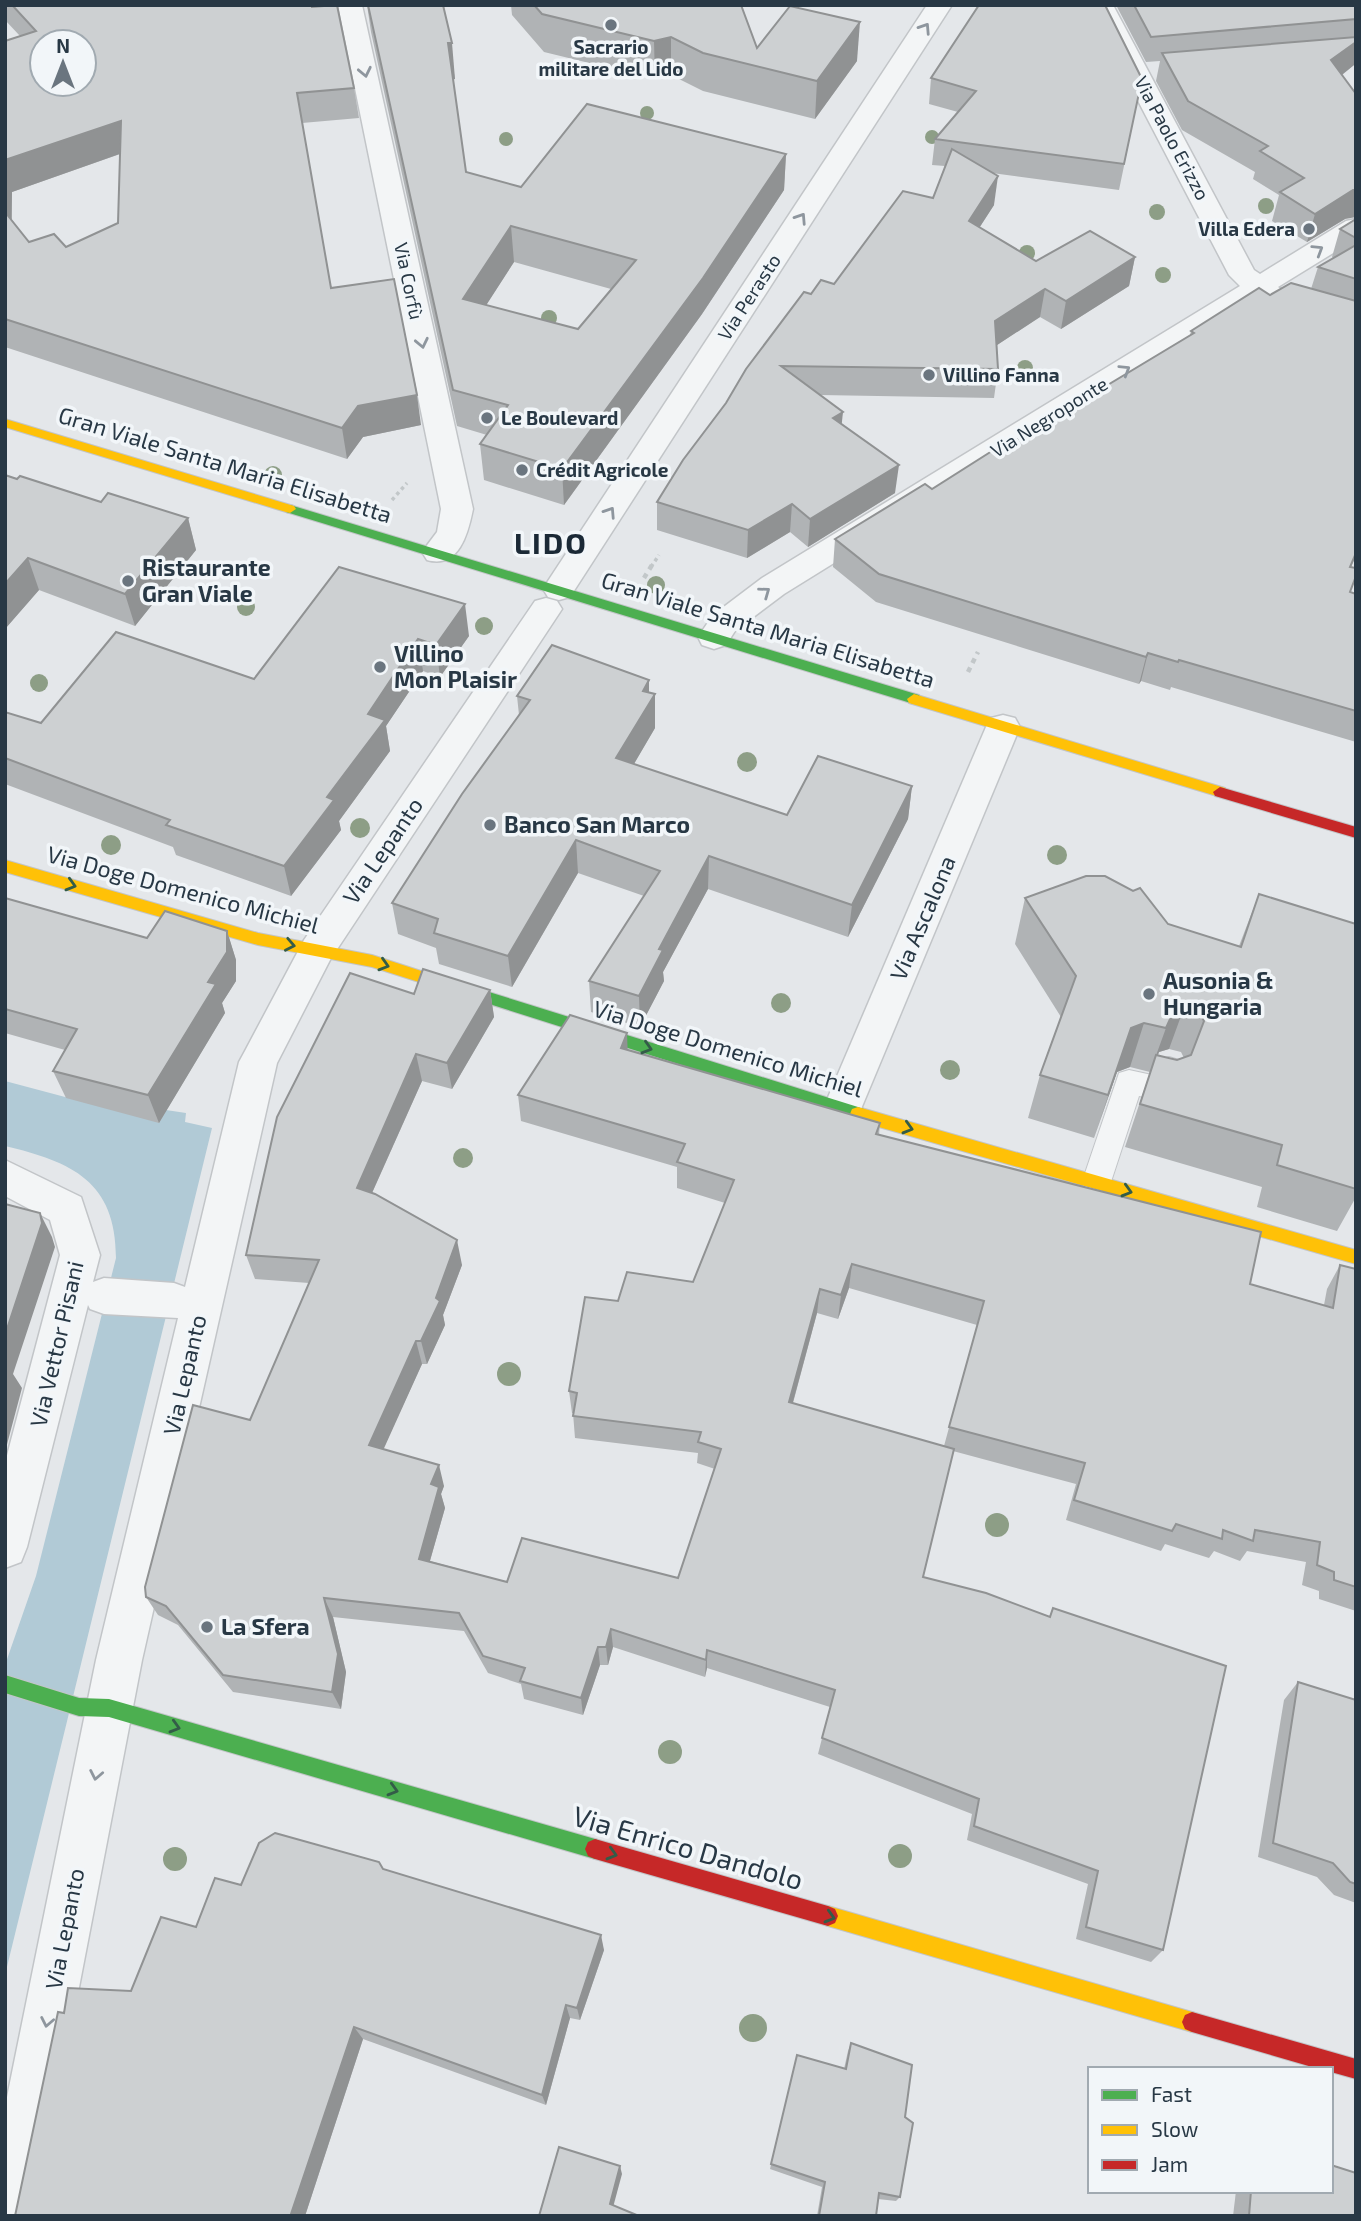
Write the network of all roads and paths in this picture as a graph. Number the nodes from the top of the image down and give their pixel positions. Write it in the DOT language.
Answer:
graph roads {
  1 [pos="351,5"];
  2 [pos="940,5"];
  3 [pos="1100,5"];
  4 [pos="1165,71"];
  5 [pos="1138,73"];
  6 [pos="1356,227"];
  7 [pos="1258,287"];
  8 [pos="1356,321"];
  9 [pos="5,423"];
  10 [pos="438,552"];
  11 [pos="659,555"];
  12 [pos="642,581"];
  13 [pos="552,599"];
  14 [pos="714,637"];
  15 [pos="978,652"];
  16 [pos="963,682"];
  17 [pos="1003,727"];
  18 [pos="1356,833"];
  19 [pos="5,866"];
  20 [pos="317,950"];
  21 [pos="1170,1064"];
  22 [pos="842,1109"];
  23 [pos="5,1177"];
  24 [pos="1097,1182"];
  25 [pos="1356,1257"];
  26 [pos="104,1296"];
  27 [pos="174,1301"];
  28 [pos="5,1547"];
  29 [pos="5,1684"];
  30 [pos="94,1708"];
  31 [pos="1356,2069"];
  32 [pos="9,2216"];
  1 -- 10 [label="street, Via Corfù, one-way"];
  13 -- 2 [label="street, Via Perasto, one-way"];
  3 -- 5 [label="street, Via Paolo Erizzo"];
  4 -- 5 [label="street"];
  5 -- 7 [label="street, Via Paolo Erizzo"];
  7 -- 6 [label="street, Via Negroponte, one-way"];
  7 -- 8 [label="street, Via Paolo Erizzo"];
  14 -- 7 [label="street, Via Negroponte, one-way"];
  9 -- 10 [label="street, Gran Viale Santa Maria Elisabetta"];
  10 -- 13 [label="street, Gran Viale Santa Maria Elisabetta"];
  11 -- 12 [label="path"];
  13 -- 14 [label="street, Gran Viale Santa Maria Elisabetta"];
  13 -- 20 [label="street, Via Lepanto"];
  14 -- 17 [label="street, Gran Viale Santa Maria Elisabetta"];
  15 -- 16 [label="path"];
  17 -- 18 [label="street, Gran Viale Santa Maria Elisabetta"];
  17 -- 22 [label="street, Via Ascalona"];
  19 -- 20 [label="street, Via Doge Domenico Michiel, one-way"];
  20 -- 22 [label="street, Via Doge Domenico Michiel, one-way"];
  20 -- 30 [label="street, Via Lepanto"];
  21 -- 24 [label="lane"];
  22 -- 24 [label="street, Via Doge Domenico Michiel, one-way"];
  23 -- 28 [label="street, Via Vettor Pisani"];
  24 -- 25 [label="street, Via Doge Domenico Michiel, one-way"];
  26 -- 27 [label="street"];
  29 -- 30 [label="street, Via Enrico Dandolo"];
  30 -- 31 [label="street, Via Enrico Dandolo, one-way"];
  30 -- 32 [label="street, Via Lepanto, one-way"];
}
